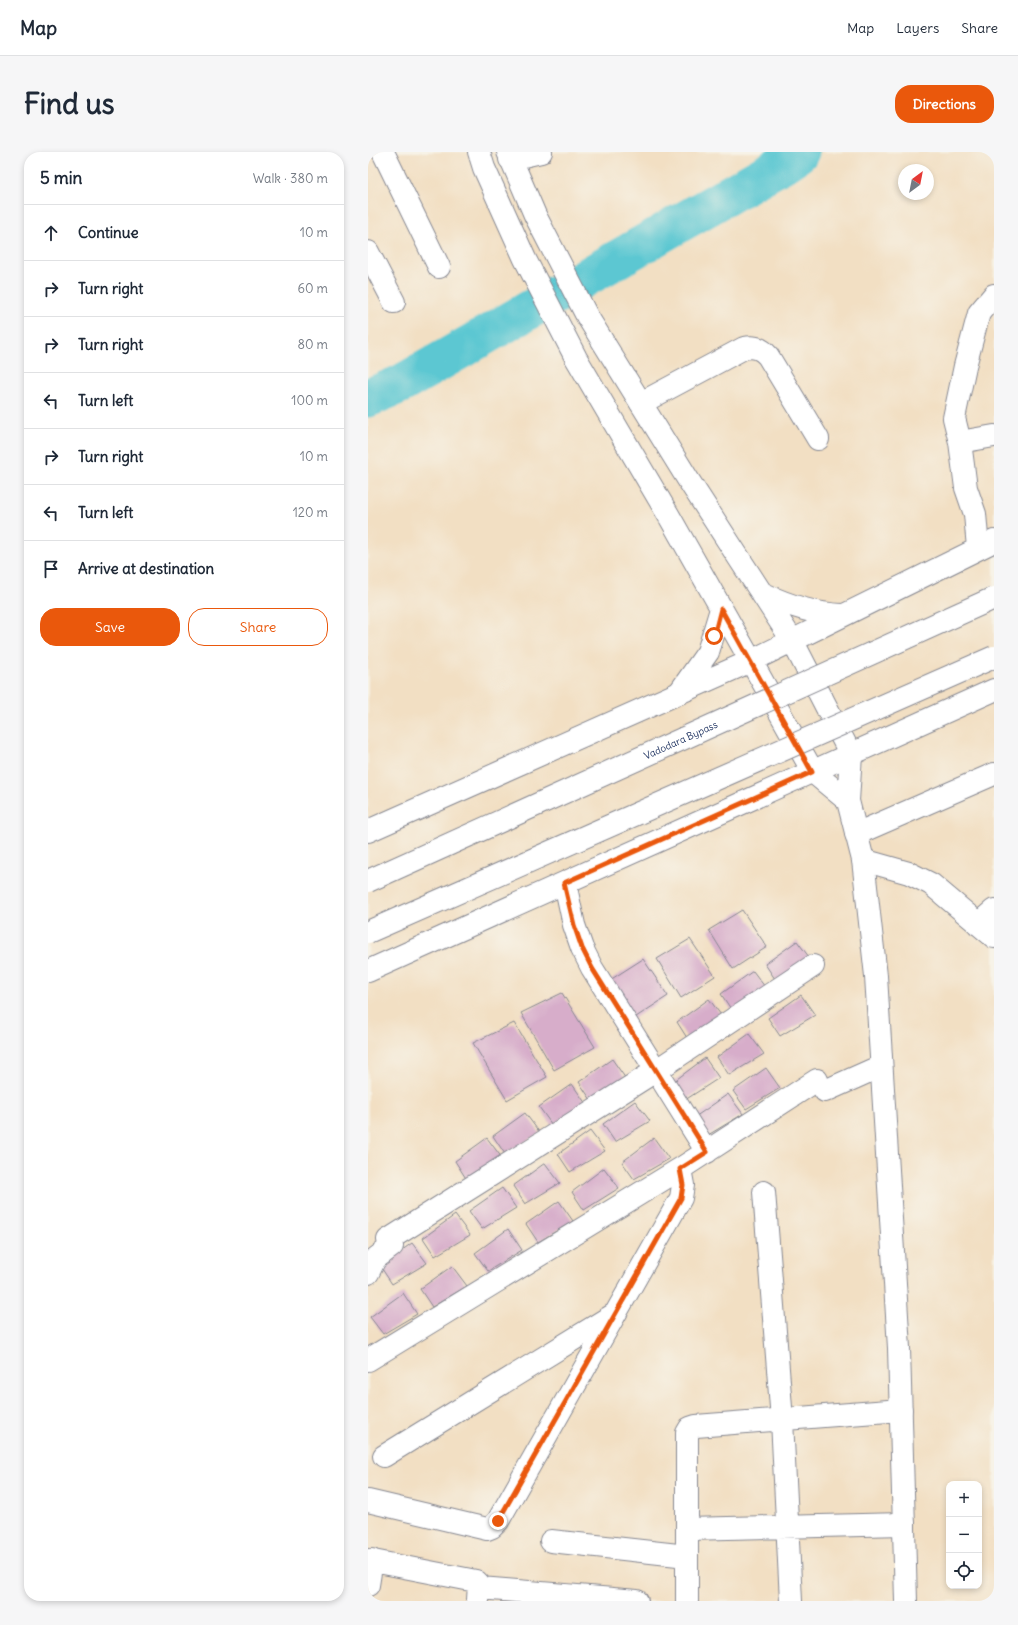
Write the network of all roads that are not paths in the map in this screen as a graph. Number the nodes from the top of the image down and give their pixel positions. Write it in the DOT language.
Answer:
graph roads {
  1 [pos="383,152"];
  2 [pos="479,152"];
  3 [pos="541,152"];
  4 [pos="509,156"];
  5 [pos="368,252"];
  6 [pos="438,267"];
  7 [pos="994,295"];
  8 [pos="394,302"];
  9 [pos="641,403"];
  10 [pos="994,436"];
  11 [pos="818,439"];
  12 [pos="960,442"];
  13 [pos="986,544"];
  14 [pos="762,593"];
  15 [pos="994,598"];
  16 [pos="721,609"];
  17 [pos="842,615"];
  18 [pos="792,640"];
  19 [pos="994,657"];
  20 [pos="751,661"];
  21 [pos="994,690"];
  22 [pos="678,693"];
  23 [pos="851,755"];
  24 [pos="812,772"];
  25 [pos="994,774"];
  26 [pos="848,801"];
  27 [pos="368,831"];
  28 [pos="856,834"];
  29 [pos="863,860"];
  30 [pos="368,881"];
  31 [pos="564,883"];
  32 [pos="989,924"];
  33 [pos="368,932"];
  34 [pos="428,944"];
  35 [pos="813,966"];
  36 [pos="368,971"];
  37 [pos="368,984"];
  38 [pos="881,1066"];
  39 [pos="656,1070"];
  40 [pos="707,1152"];
  41 [pos="680,1169"];
  42 [pos="764,1192"];
  43 [pos="368,1273"];
  44 [pos="616,1314"];
  45 [pos="368,1360"];
  46 [pos="900,1410"];
  47 [pos="782,1420"];
  48 [pos="384,1456"];
  49 [pos="368,1501"];
  50 [pos="904,1524"];
  51 [pos="787,1526"];
  52 [pos="686,1528"];
  53 [pos="551,1541"];
  54 [pos="687,1556"];
  55 [pos="370,1560"];
  56 [pos="368,1585"];
  57 [pos="479,1594"];
  58 [pos="637,1601"];
  59 [pos="687,1601"];
  60 [pos="790,1601"];
  61 [pos="906,1601"];
  1 -- 6 [label="main road"];
  2 -- 16 [label="main road"];
  3 -- 4 [label="main road"];
  4 -- 9 [label="main road"];
  5 -- 8 [label="main road"];
  7 -- 12 [label="main road"];
  9 -- 11 [label="main road"];
  9 -- 14 [label="main road"];
  10 -- 12 [label="main road"];
  12 -- 13 [label="main road"];
  13 -- 17 [label="main road"];
  14 -- 17 [label="main road"];
  14 -- 18 [label="main road"];
  15 -- 30 [label="main road, Vadodara Bypass, bridge"];
  16 -- 20 [label="main road"];
  16 -- 22 [label="main road"];
  17 -- 18 [label="main road"];
  18 -- 20 [label="main road"];
  18 -- 23 [label="main road"];
  19 -- 33 [label="main road, bridge"];
  20 -- 22 [label="main road"];
  20 -- 24 [label="main road"];
  21 -- 23 [label="main road"];
  22 -- 27 [label="main road"];
  23 -- 24 [label="main road"];
  23 -- 26 [label="main road"];
  24 -- 26 [label="main road"];
  24 -- 31 [label="main road"];
  25 -- 28 [label="main road"];
  26 -- 28 [label="main road"];
  28 -- 29 [label="main road"];
  29 -- 32 [label="main road"];
  29 -- 38 [label="main road"];
  31 -- 34 [label="main road"];
  31 -- 39 [label="main road"];
  34 -- 36 [label="main road"];
  34 -- 37 [label="main road"];
  35 -- 39 [label="main road"];
  38 -- 40 [label="main road"];
  38 -- 46 [label="main road"];
  39 -- 40 [label="main road"];
  39 -- 43 [label="main road"];
  40 -- 41 [label="main road"];
  41 -- 44 [label="main road"];
  41 -- 45 [label="main road"];
  42 -- 47 [label="main road"];
  44 -- 48 [label="main road"];
  44 -- 49 [label="main road"];
  46 -- 47 [label="main road"];
  46 -- 50 [label="main road"];
  47 -- 51 [label="main road"];
  47 -- 52 [label="main road"];
  50 -- 51 [label="main road"];
  50 -- 61 [label="main road"];
  51 -- 52 [label="main road"];
  51 -- 60 [label="main road"];
  52 -- 54 [label="main road"];
  53 -- 54 [label="main road"];
  54 -- 59 [label="main road"];
  55 -- 56 [label="main road"];
  55 -- 57 [label="main road"];
  57 -- 58 [label="main road"];
}
